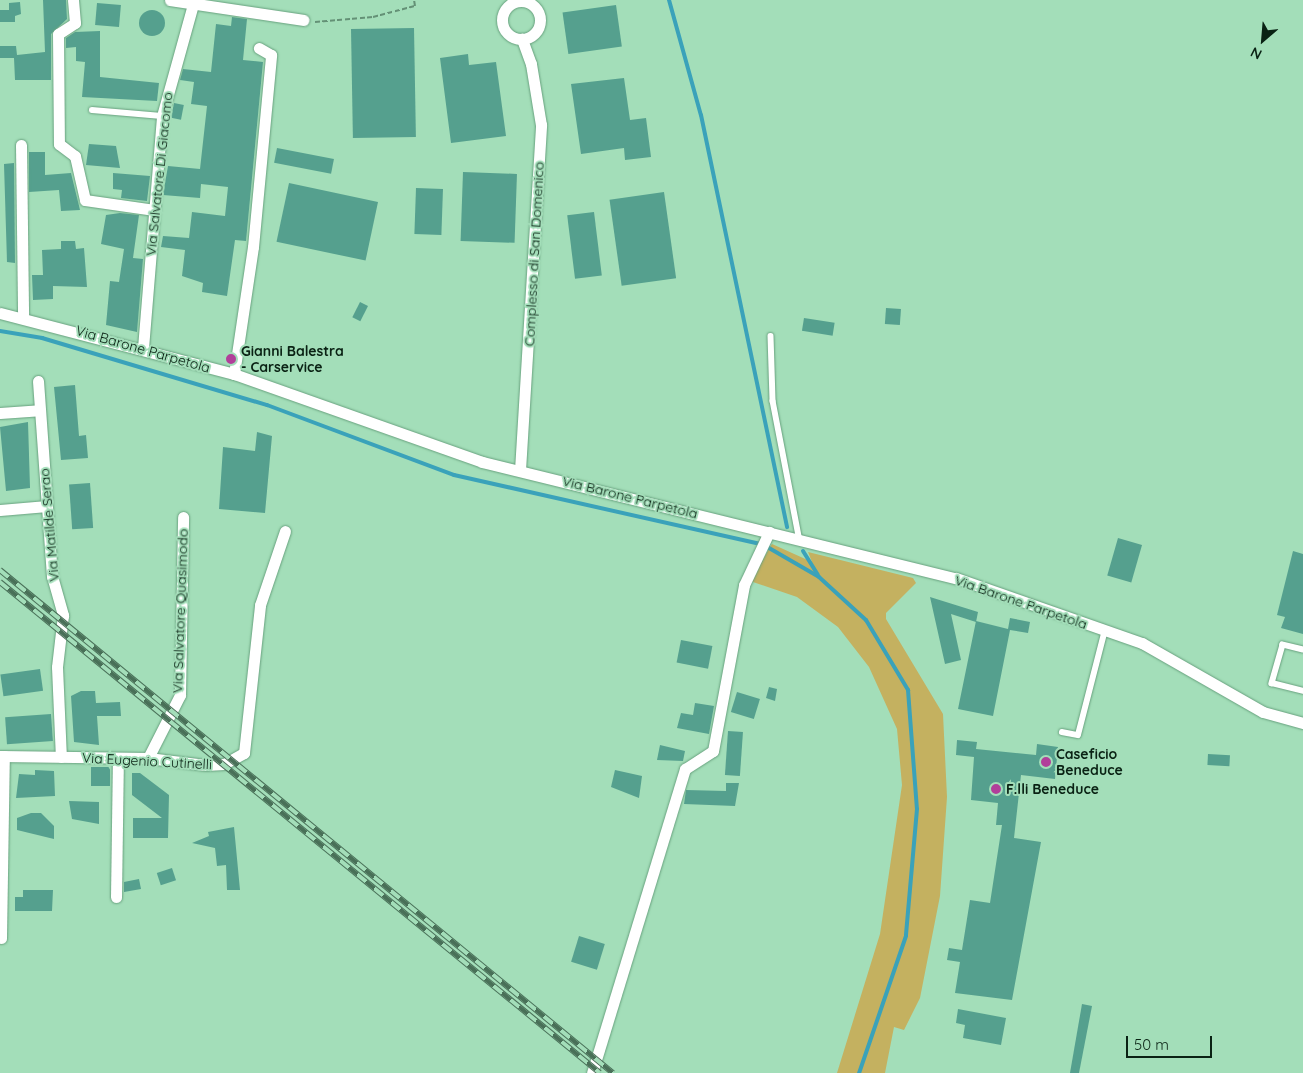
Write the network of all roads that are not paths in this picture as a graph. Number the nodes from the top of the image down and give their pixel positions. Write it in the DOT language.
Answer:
graph roads {
  1 [pos="73,0"];
  2 [pos="170,0"];
  3 [pos="193,4"];
  4 [pos="304,20"];
  5 [pos="522,39"];
  6 [pos="258,48"];
  7 [pos="92,110"];
  8 [pos="162,116"];
  9 [pos="21,145"];
  10 [pos="154,210"];
  11 [pos="0,313"];
  12 [pos="23,318"];
  13 [pos="771,336"];
  14 [pos="143,348"];
  15 [pos="234,374"];
  16 [pos="38,381"];
  17 [pos="39,410"];
  18 [pos="0,413"];
  19 [pos="520,470"];
  20 [pos="47,506"];
  21 [pos="0,510"];
  22 [pos="183,517"];
  23 [pos="285,531"];
  24 [pos="769,532"];
  25 [pos="800,541"];
  26 [pos="1105,630"];
  27 [pos="1303,650"];
  28 [pos="1303,691"];
  29 [pos="1303,723"];
  30 [pos="1062,732"];
  31 [pos="2,756"];
  32 [pos="61,757"];
  33 [pos="148,758"];
  34 [pos="118,759"];
  35 [pos="116,897"];
  36 [pos="1,938"];
  37 [pos="592,1073"];
  1 -- 10 [label="street"];
  2 -- 3 [label="street"];
  3 -- 4 [label="street"];
  3 -- 8 [label="street, Via Salvatore Di Giacomo"];
  5 -- 19 [label="street, Complesso di San Domenico"];
  6 -- 15 [label="street"];
  7 -- 8 [label="lane"];
  8 -- 10 [label="street, Via Salvatore Di Giacomo"];
  9 -- 12 [label="street"];
  10 -- 14 [label="street, Via Salvatore Di Giacomo"];
  11 -- 12 [label="street, Via Barone Parpetola"];
  12 -- 14 [label="street, Via Barone Parpetola"];
  13 -- 25 [label="lane"];
  14 -- 15 [label="street, Via Barone Parpetola"];
  15 -- 19 [label="street, Via Barone Parpetola"];
  16 -- 17 [label="street, Via Matilde Serao"];
  17 -- 18 [label="street"];
  17 -- 20 [label="street, Via Matilde Serao"];
  19 -- 24 [label="street, Via Barone Parpetola"];
  20 -- 21 [label="street"];
  20 -- 32 [label="street, Via Matilde Serao"];
  22 -- 33 [label="street, Via Salvatore Quasimodo"];
  23 -- 33 [label="street, Via Eugenio Cutinelli"];
  24 -- 25 [label="street, Via Barone Parpetola"];
  24 -- 37 [label="street"];
  25 -- 26 [label="street, Via Barone Parpetola"];
  26 -- 29 [label="street, Via Barone Parpetola"];
  26 -- 30 [label="lane"];
  27 -- 28 [label="lane"];
  31 -- 32 [label="street, Via Eugenio Cutinelli"];
  31 -- 36 [label="street"];
  32 -- 34 [label="street, Via Eugenio Cutinelli"];
  33 -- 34 [label="street, Via Eugenio Cutinelli"];
  34 -- 35 [label="street"];
}
